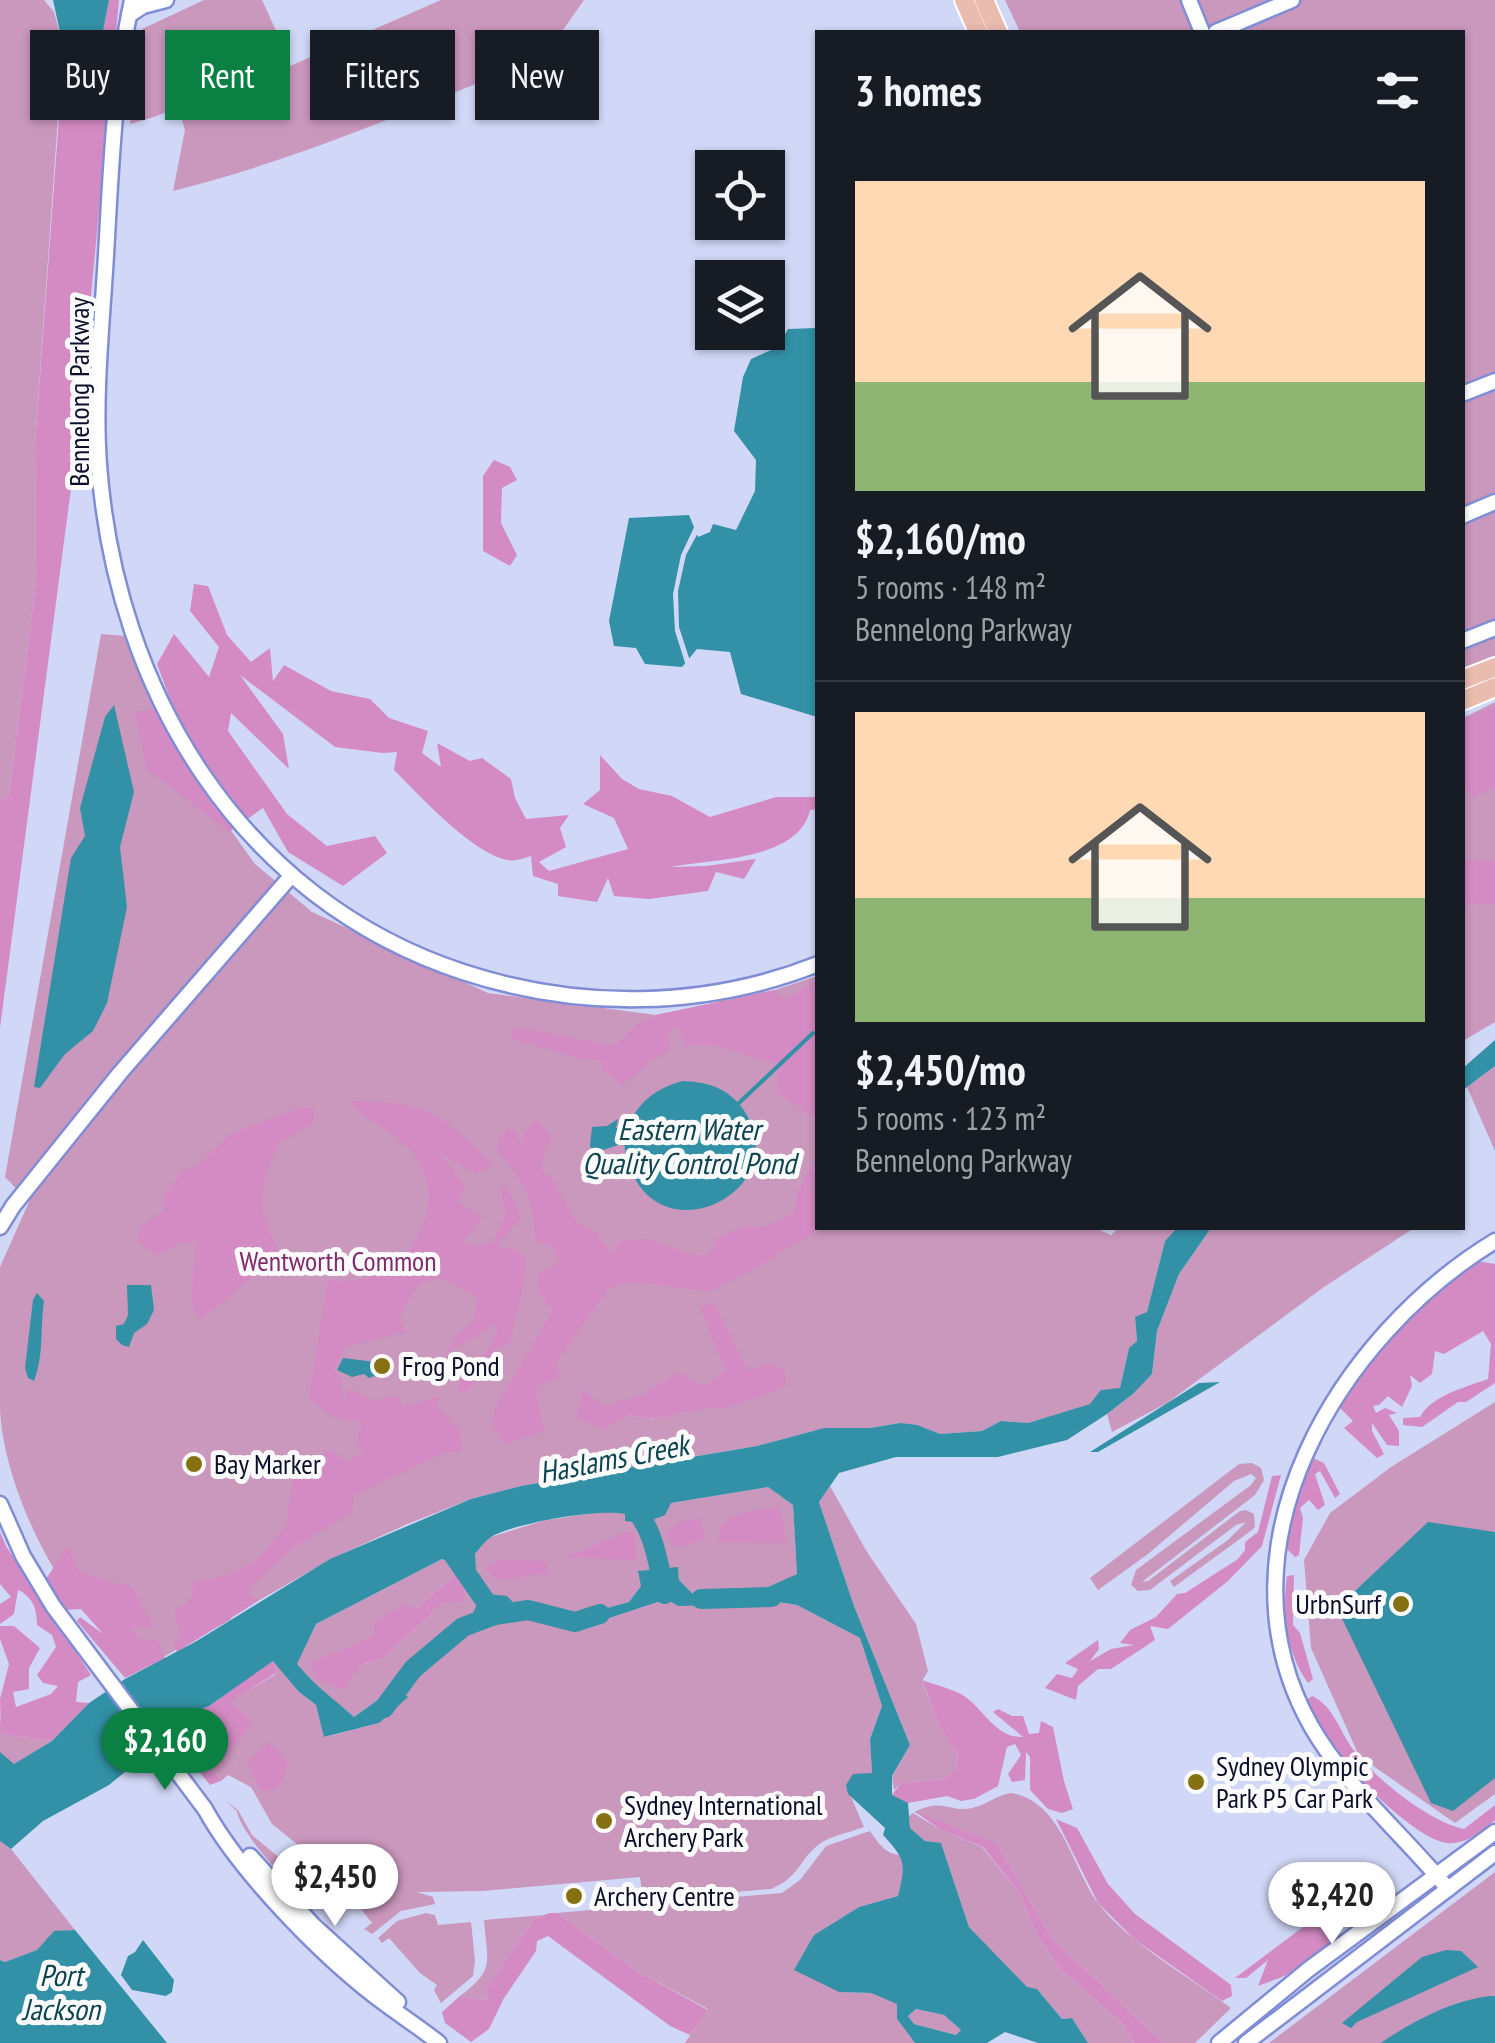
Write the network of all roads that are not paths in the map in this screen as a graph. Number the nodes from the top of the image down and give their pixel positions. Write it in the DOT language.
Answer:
graph roads {
  1 [pos="166,0"];
  2 [pos="964,0"];
  3 [pos="984,0"];
  4 [pos="1189,0"];
  5 [pos="1292,0"];
  6 [pos="130,8"];
  7 [pos="977,30"];
  8 [pos="997,30"];
  9 [pos="1201,30"];
  10 [pos="1221,30"];
  11 [pos="1495,380"];
  12 [pos="1465,393"];
  13 [pos="1495,502"];
  14 [pos="1465,515"];
  15 [pos="1495,628"];
  16 [pos="1465,640"];
  17 [pos="1495,667"];
  18 [pos="1465,679"];
  19 [pos="1495,687"];
  20 [pos="1465,700"];
  21 [pos="291,876"];
  22 [pos="815,965"];
  23 [pos="0,1227"];
  24 [pos="1495,1241"];
  25 [pos="0,1504"];
  26 [pos="204,1809"];
  27 [pos="1495,1832"];
  28 [pos="1495,1854"];
  29 [pos="1437,1876"];
  30 [pos="1448,1888"];
  31 [pos="439,2043"];
  32 [pos="453,2043"];
  33 [pos="1219,2043"];
  34 [pos="1246,2043"];
  1 -- 6 [label="street"];
  2 -- 7 [label="main road"];
  3 -- 8 [label="main road"];
  4 -- 9 [label="street"];
  5 -- 10 [label="street"];
  6 -- 21 [label="street, Bennelong Parkway"];
  11 -- 12 [label="street"];
  13 -- 14 [label="street"];
  15 -- 16 [label="street"];
  17 -- 18 [label="main road"];
  19 -- 20 [label="main road"];
  21 -- 22 [label="street, Bennelong Parkway"];
  21 -- 23 [label="street"];
  24 -- 29 [label="street"];
  25 -- 26 [label="street"];
  26 -- 31 [label="street"];
  26 -- 32 [label="street"];
  27 -- 29 [label="street"];
  28 -- 30 [label="street"];
  29 -- 30 [label="street"];
  29 -- 33 [label="street"];
  30 -- 34 [label="street"];
}
